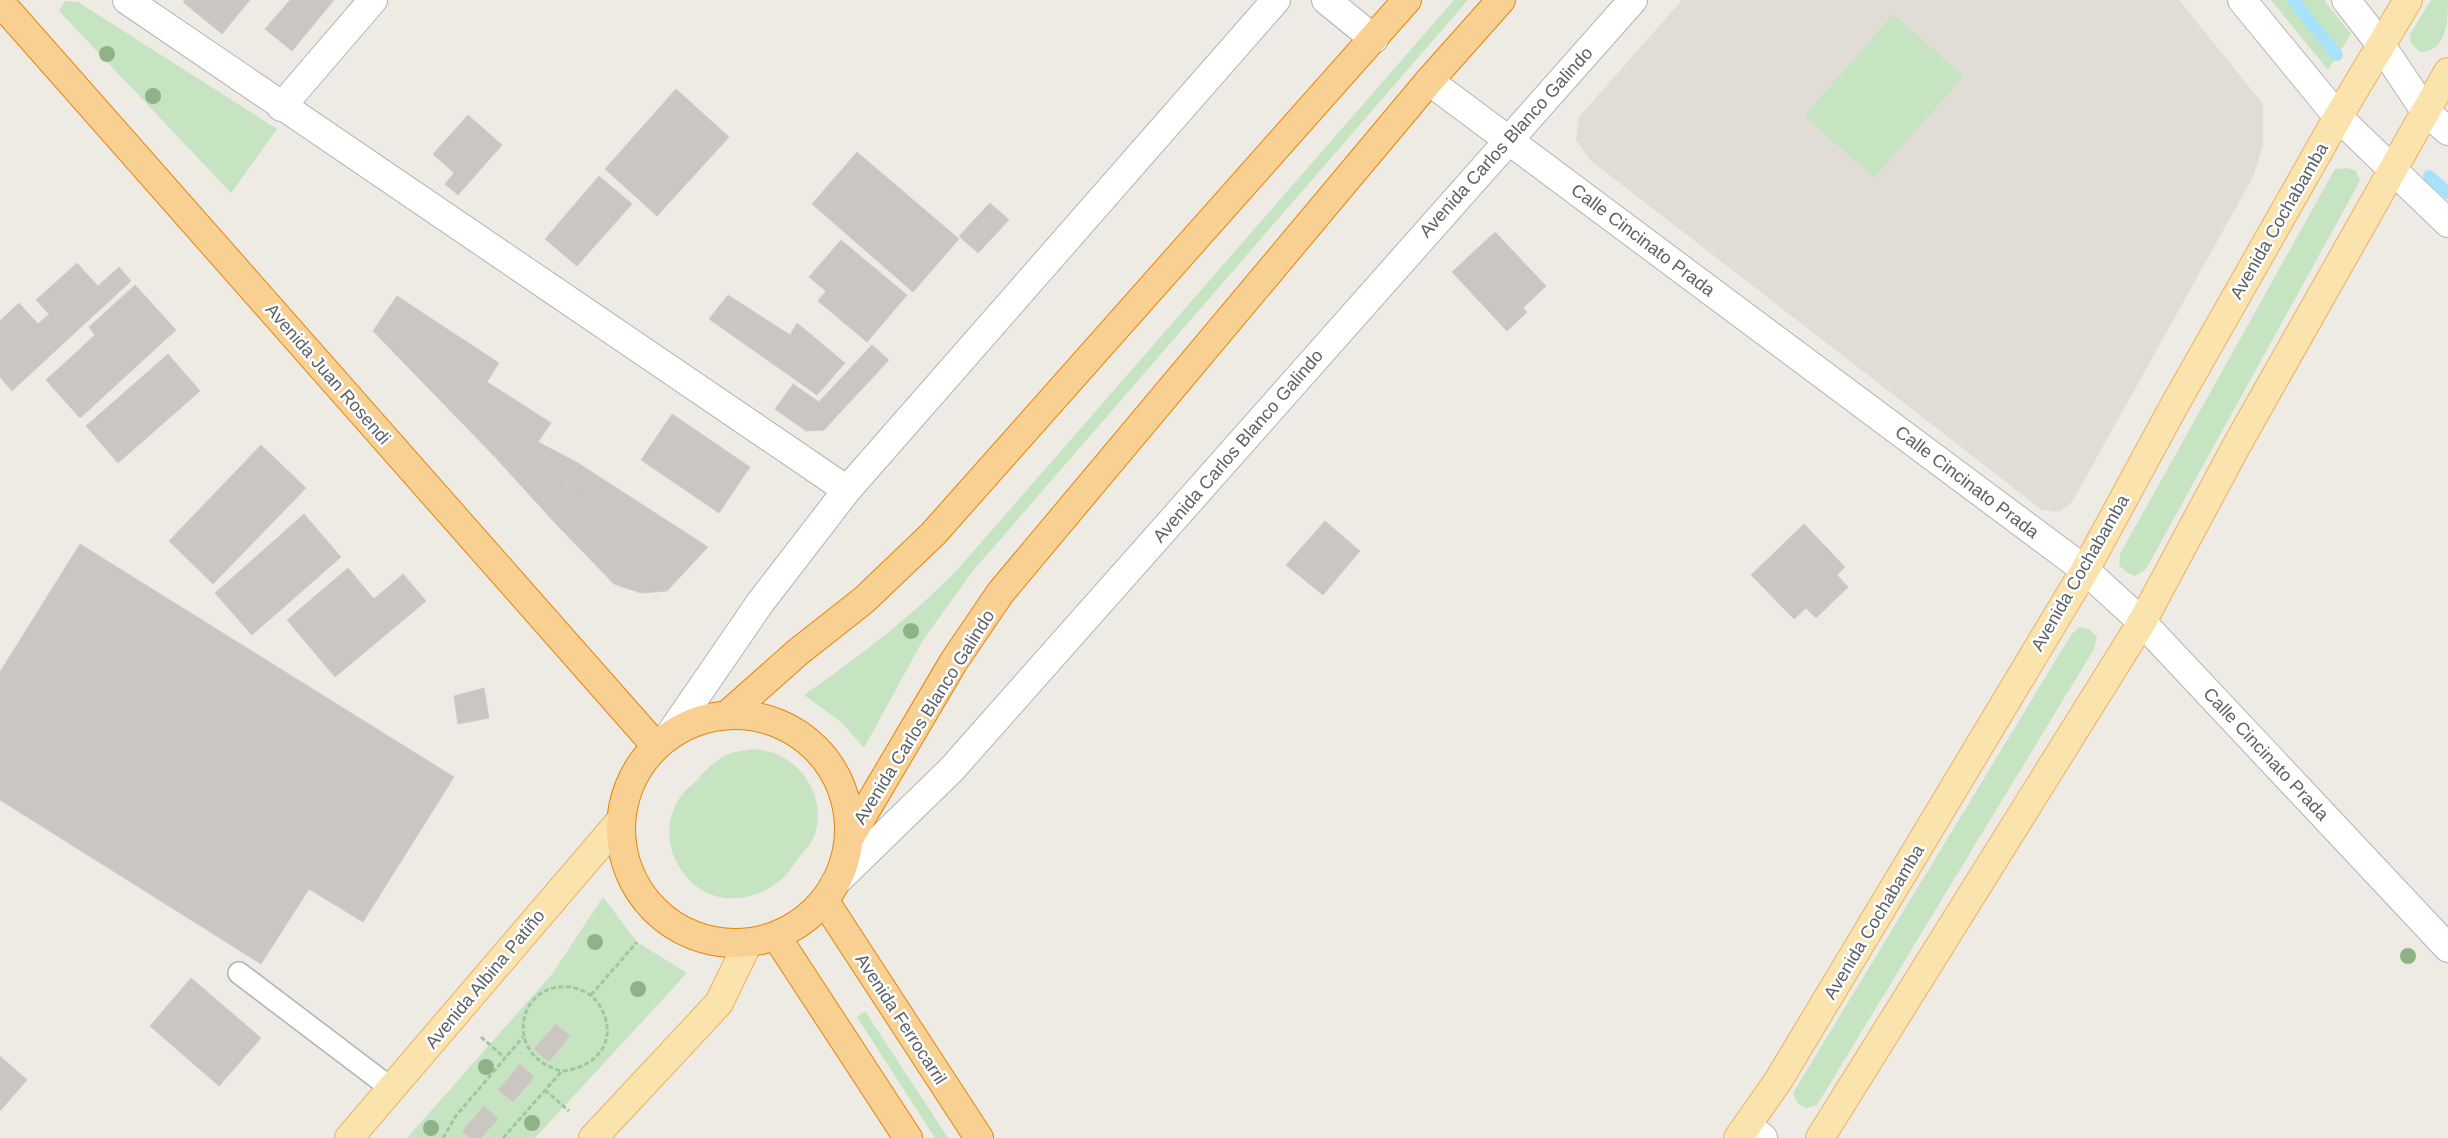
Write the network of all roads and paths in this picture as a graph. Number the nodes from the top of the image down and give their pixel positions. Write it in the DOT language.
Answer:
graph roads {
  1 [pos="127,0"];
  2 [pos="373,0"];
  3 [pos="1276,0"];
  4 [pos="1326,0"];
  5 [pos="1407,0"];
  6 [pos="1501,0"];
  7 [pos="1632,0"];
  8 [pos="2242,0"];
  9 [pos="2346,0"];
  10 [pos="2408,0"];
  11 [pos="2,2"];
  12 [pos="1374,39"];
  13 [pos="2381,45"];
  14 [pos="2448,72"];
  15 [pos="1429,81"];
  16 [pos="281,107"];
  17 [pos="2425,111"];
  18 [pos="2338,117"];
  19 [pos="2448,131"];
  20 [pos="1508,140"];
  21 [pos="2392,171"];
  22 [pos="2448,223"];
  23 [pos="847,490"];
  24 [pos="2084,570"];
  25 [pos="2142,622"];
  26 [pos="728,715"];
  27 [pos="662,741"];
  28 [pos="621,820"];
  29 [pos="850,837"];
  30 [pos="830,892"];
  31 [pos="776,936"];
  32 [pos="638,942"];
  33 [pos="748,943"];
  34 [pos="2448,948"];
  35 [pos="239,973"];
  36 [pos="591,995"];
  37 [pos="523,1036"];
  38 [pos="488,1043"];
  39 [pos="505,1058"];
  40 [pos="562,1071"];
  41 [pos="392,1089"];
  42 [pos="545,1090"];
  43 [pos="574,1114"];
  44 [pos="1750,1134"];
  45 [pos="349,1138"];
  46 [pos="443,1138"];
  47 [pos="503,1138"];
  48 [pos="593,1138"];
  49 [pos="908,1138"];
  50 [pos="979,1138"];
  51 [pos="1820,1138"];
  1 -- 16 [label="street"];
  2 -- 16 [label="street"];
  3 -- 23 [label="street"];
  4 -- 12 [label="street"];
  5 -- 12 [label="highway"];
  6 -- 15 [label="highway, Avenida Carlos Blanco Galindo"];
  7 -- 20 [label="street, Avenida Carlos Blanco Galindo"];
  8 -- 18 [label="street"];
  9 -- 13 [label="street"];
  10 -- 13 [label="main road, Avenida Cochabamba"];
  11 -- 27 [label="highway, Avenida Juan Rosendi"];
  12 -- 26 [label="highway"];
  13 -- 17 [label="street"];
  13 -- 18 [label="main road, Avenida Cochabamba"];
  14 -- 17 [label="main road"];
  15 -- 20 [label="street, Calle Cincinato Prada"];
  15 -- 29 [label="highway, Avenida Carlos Blanco Galindo"];
  16 -- 23 [label="street"];
  17 -- 19 [label="street"];
  17 -- 21 [label="main road"];
  18 -- 21 [label="street"];
  18 -- 24 [label="main road, Avenida Cochabamba"];
  20 -- 24 [label="street, Calle Cincinato Prada"];
  20 -- 30 [label="street, Avenida Carlos Blanco Galindo"];
  21 -- 22 [label="street"];
  21 -- 25 [label="main road"];
  23 -- 27 [label="street"];
  24 -- 25 [label="street, Calle Cincinato Prada"];
  24 -- 44 [label="main road, Avenida Cochabamba"];
  25 -- 34 [label="street, Calle Cincinato Prada"];
  25 -- 51 [label="main road"];
  26 -- 27 [label="highway"];
  26 -- 29 [label="highway"];
  27 -- 28 [label="highway"];
  28 -- 33 [label="highway"];
  28 -- 41 [label="main road, Avenida Albina Patiño"];
  29 -- 30 [label="highway"];
  30 -- 31 [label="highway"];
  30 -- 50 [label="highway, Avenida Ferrocarril"];
  31 -- 33 [label="highway"];
  31 -- 49 [label="highway"];
  32 -- 36 [label="path"];
  33 -- 48 [label="main road"];
  35 -- 41 [label="lane"];
  36 -- 37 [label="path"];
  36 -- 40 [label="path"];
  37 -- 39 [label="path"];
  37 -- 40 [label="path"];
  38 -- 39 [label="path"];
  39 -- 46 [label="path"];
  40 -- 42 [label="path"];
  41 -- 45 [label="main road, Avenida Albina Patiño"];
  42 -- 43 [label="path"];
  42 -- 47 [label="path"];
}
